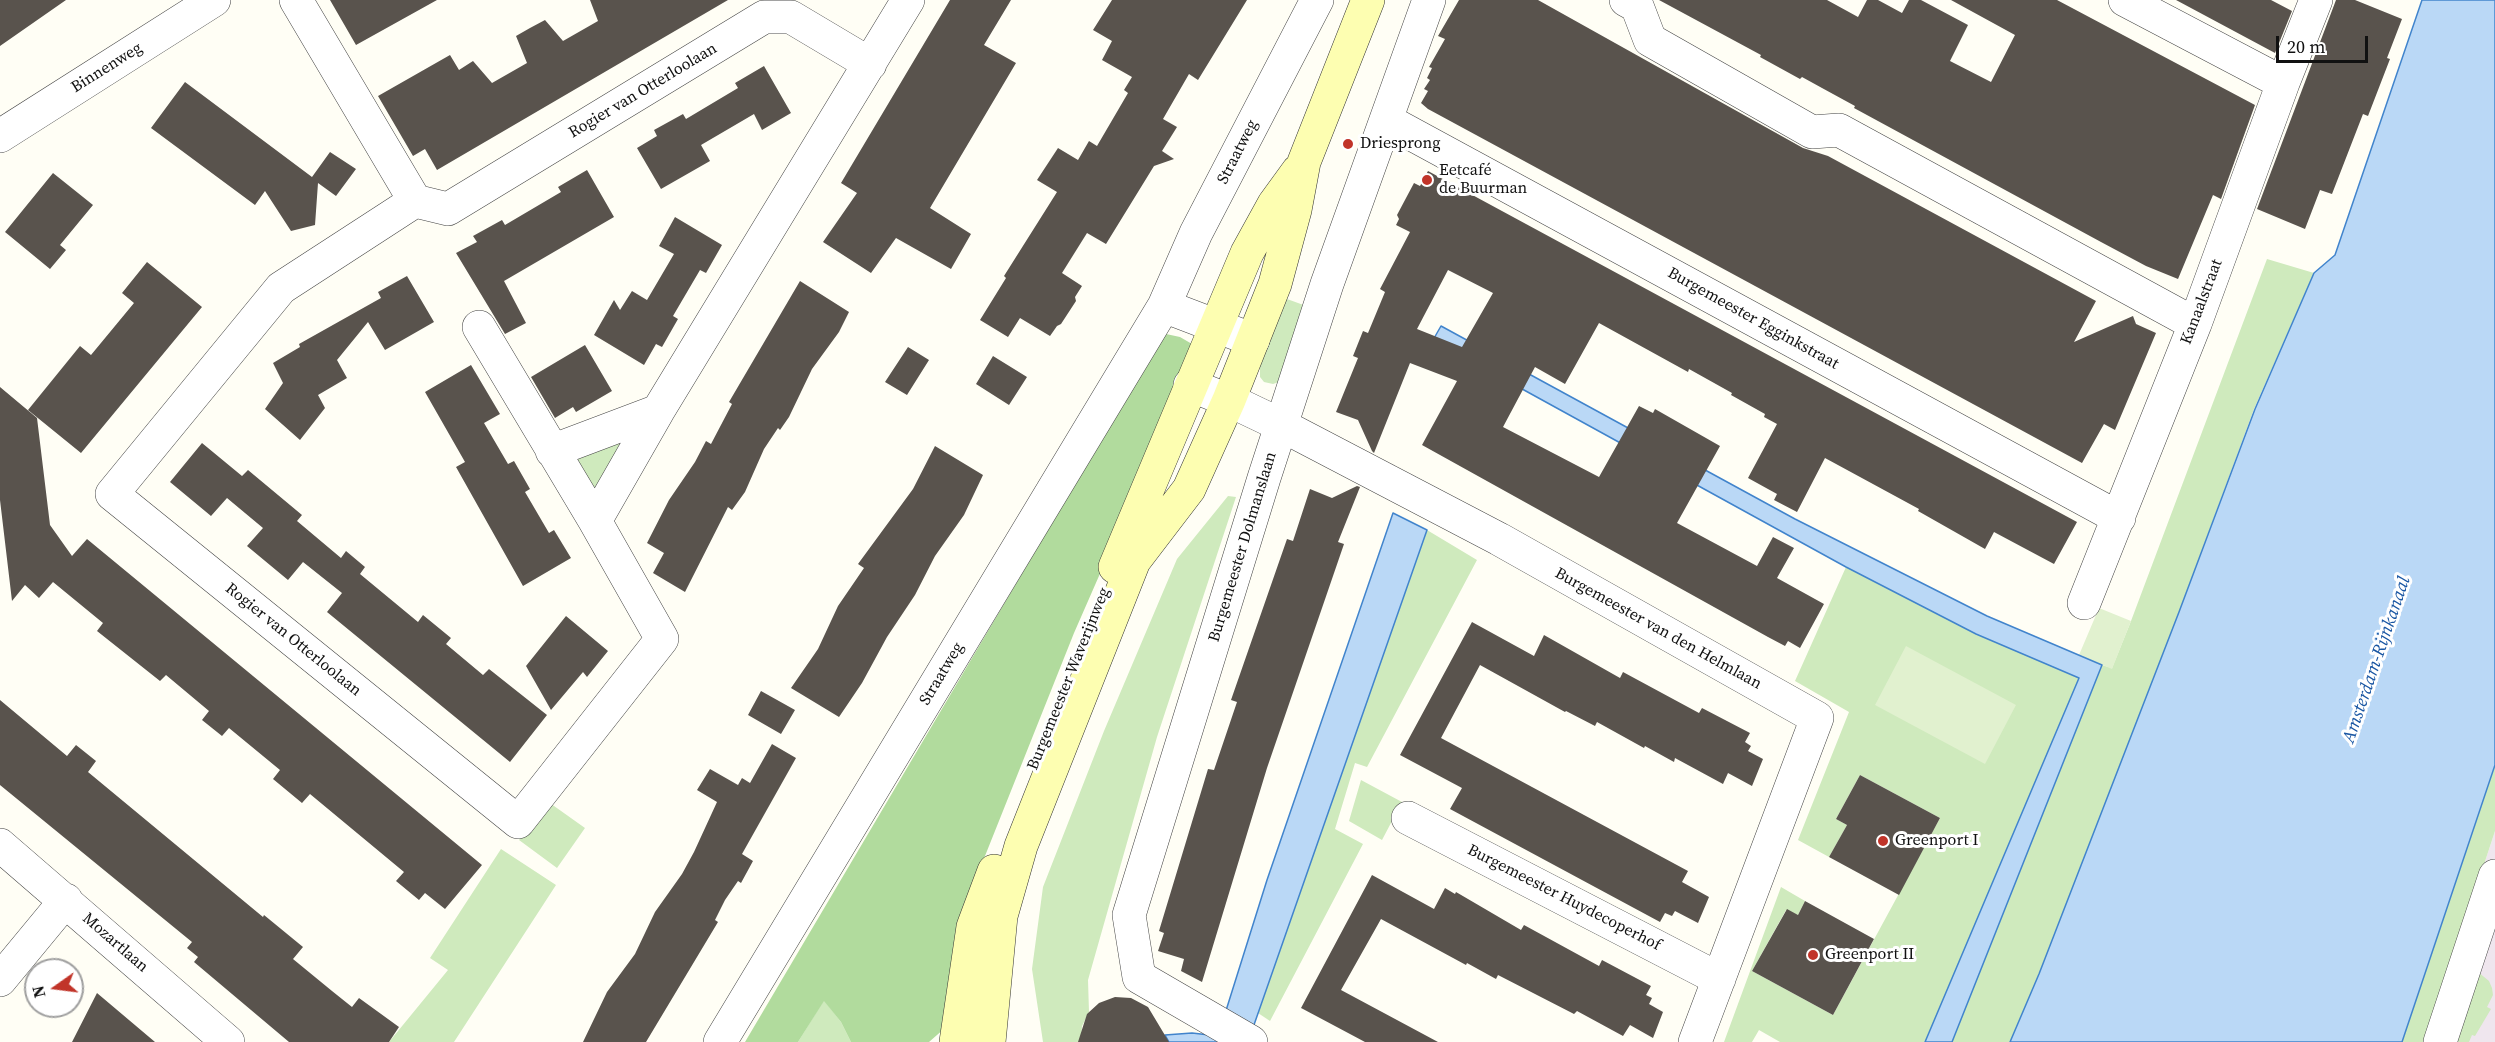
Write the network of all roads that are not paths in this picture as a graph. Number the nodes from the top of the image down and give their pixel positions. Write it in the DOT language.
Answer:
graph roads {
  1 [pos="214,0"];
  2 [pos="296,0"];
  3 [pos="908,0"];
  4 [pos="1317,0"];
  5 [pos="1368,0"];
  6 [pos="1429,0"];
  7 [pos="1626,0"];
  8 [pos="2125,0"];
  9 [pos="2316,0"];
  10 [pos="870,64"];
  11 [pos="2283,83"];
  12 [pos="1386,120"];
  13 [pos="0,136"];
  14 [pos="1304,162"];
  15 [pos="415,201"];
  16 [pos="1164,306"];
  17 [pos="2195,324"];
  18 [pos="479,327"];
  19 [pos="1217,327"];
  20 [pos="1253,340"];
  21 [pos="1190,385"];
  22 [pos="1229,400"];
  23 [pos="658,411"];
  24 [pos="1281,425"];
  25 [pos="552,451"];
  26 [pos="2119,518"];
  27 [pos="596,521"];
  28 [pos="2084,603"];
  29 [pos="1408,818"];
  30 [pos="0,845"];
  31 [pos="2495,876"];
  32 [pos="66,900"];
  33 [pos="1719,979"];
  34 [pos="0,980"];
  35 [pos="228,1042"];
  36 [pos="720,1042"];
  37 [pos="956,1042"];
  38 [pos="988,1042"];
  39 [pos="1251,1042"];
  40 [pos="1695,1042"];
  41 [pos="2440,1042"];
  1 -- 13 [label="street, Binnenweg"];
  2 -- 15 [label="street"];
  3 -- 10 [label="street"];
  4 -- 16 [label="street, Straatweg"];
  5 -- 14 [label="main road"];
  6 -- 12 [label="street, Burgemeester Dolmanslaan"];
  7 -- 17 [label="street"];
  8 -- 11 [label="street"];
  9 -- 11 [label="street, Kanaalstraat"];
  10 -- 15 [label="street, Rogier van Otterloolaan"];
  10 -- 23 [label="street"];
  11 -- 17 [label="street, Kanaalstraat"];
  12 -- 24 [label="street, Burgemeester Dolmanslaan"];
  12 -- 26 [label="street, Burgemeester Egginkstraat"];
  14 -- 19 [label="main road"];
  14 -- 20 [label="main road"];
  15 -- 27 [label="street, Rogier van Otterloolaan"];
  16 -- 19 [label="street"];
  16 -- 36 [label="street, Straatweg"];
  17 -- 26 [label="street, Kanaalstraat"];
  18 -- 25 [label="street, Rogier van Otterloolaan"];
  19 -- 20 [label="street"];
  19 -- 21 [label="main road, Burgemeester Waverijnweg"];
  20 -- 22 [label="main road, Burgemeester Waverijnweg"];
  21 -- 22 [label="street, Burgemeester van den Helmlaan"];
  21 -- 37 [label="main road, Burgemeester Waverijnweg"];
  22 -- 24 [label="street, Burgemeester van den Helmlaan"];
  22 -- 38 [label="main road, Burgemeester Waverijnweg"];
  23 -- 25 [label="street"];
  23 -- 27 [label="street"];
  24 -- 33 [label="street, Burgemeester van den Helmlaan"];
  24 -- 39 [label="street, Burgemeester Dolmanslaan"];
  25 -- 27 [label="street, Rogier van Otterloolaan"];
  26 -- 28 [label="street, Kanaalstraat"];
  29 -- 33 [label="street, Burgemeester Huydecoperhof"];
  30 -- 32 [label="street, Mozartlaan"];
  31 -- 41 [label="street"];
  32 -- 34 [label="street"];
  32 -- 35 [label="street, Mozartlaan"];
  33 -- 40 [label="street, Burgemeester van den Helmlaan"];
}
